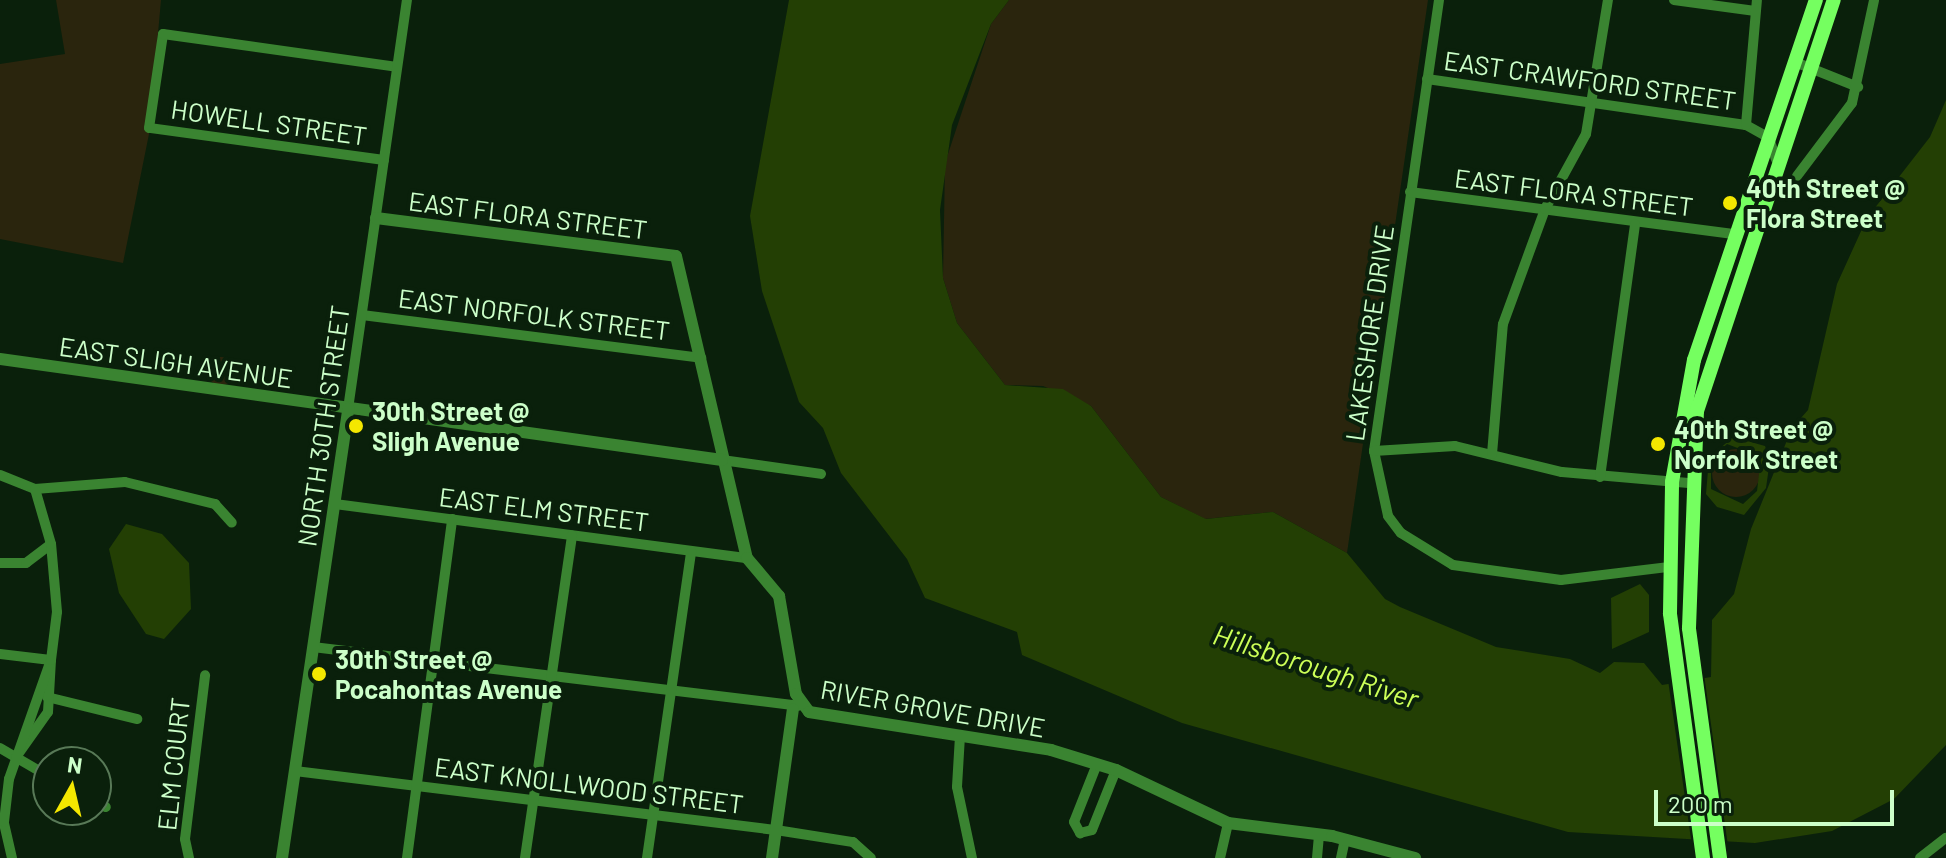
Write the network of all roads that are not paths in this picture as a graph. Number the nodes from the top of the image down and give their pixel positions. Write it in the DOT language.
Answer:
graph roads {
  1 [pos="407,0"];
  2 [pos="1439,0"];
  3 [pos="1608,0"];
  4 [pos="1674,0"];
  5 [pos="1816,0"];
  6 [pos="1834,0"];
  7 [pos="1874,0"];
  8 [pos="1756,6"];
  9 [pos="1795,62"];
  10 [pos="397,67"];
  11 [pos="1811,69"];
  12 [pos="1427,79"];
  13 [pos="1858,87"];
  14 [pos="1594,102"];
  15 [pos="1746,125"];
  16 [pos="1769,138"];
  17 [pos="1776,159"];
  18 [pos="384,160"];
  19 [pos="1797,176"];
  20 [pos="1410,192"];
  21 [pos="1545,209"];
  22 [pos="376,218"];
  23 [pos="1635,224"];
  24 [pos="1733,234"];
  25 [pos="676,256"];
  26 [pos="362,315"];
  27 [pos="701,358"];
  28 [pos="0,359"];
  29 [pos="348,409"];
  30 [pos="1374,451"];
  31 [pos="1492,454"];
  32 [pos="722,460"];
  33 [pos="821,474"];
  34 [pos="0,475"];
  35 [pos="1600,477"];
  36 [pos="1672,482"];
  37 [pos="1689,483"];
  38 [pos="35,489"];
  39 [pos="335,504"];
  40 [pos="452,519"];
  41 [pos="232,523"];
  42 [pos="572,535"];
  43 [pos="51,544"];
  44 [pos="691,551"];
  45 [pos="747,558"];
  46 [pos="0,563"];
  47 [pos="1669,567"];
  48 [pos="313,647"];
  49 [pos="0,654"];
  50 [pos="51,660"];
  51 [pos="433,663"];
  52 [pos="205,675"];
  53 [pos="552,679"];
  54 [pos="37,694"];
  55 [pos="672,695"];
  56 [pos="52,698"];
  57 [pos="797,707"];
  58 [pos="137,719"];
  59 [pos="960,736"];
  60 [pos="0,748"];
  61 [pos="16,757"];
  62 [pos="1097,764"];
  63 [pos="32,766"];
  64 [pos="1116,770"];
  65 [pos="295,771"];
  66 [pos="417,787"];
  67 [pos="533,799"];
  68 [pos="652,815"];
  69 [pos="2,822"];
  70 [pos="1228,823"];
  71 [pos="776,830"];
  72 [pos="1319,834"];
  73 [pos="1946,838"];
  74 [pos="1345,839"];
  75 [pos="12,858"];
  76 [pos="189,858"];
  77 [pos="282,858"];
  78 [pos="407,858"];
  79 [pos="525,858"];
  80 [pos="647,858"];
  81 [pos="772,858"];
  82 [pos="871,858"];
  83 [pos="972,858"];
  84 [pos="1220,858"];
  85 [pos="1317,858"];
  86 [pos="1341,858"];
  87 [pos="1415,858"];
  88 [pos="1703,858"];
  89 [pos="1720,858"];
  90 [pos="1920,858"];
  1 -- 10 [label="street, NORTH 30TH STREET"];
  2 -- 12 [label="street, LAKESHORE DRIVE"];
  3 -- 14 [label="street"];
  4 -- 8 [label="street"];
  5 -- 9 [label="main road"];
  6 -- 11 [label="main road"];
  7 -- 13 [label="street"];
  8 -- 15 [label="street"];
  9 -- 11 [label="street"];
  9 -- 16 [label="main road"];
  10 -- 18 [label="street, NORTH 30TH STREET"];
  10 -- 18 [label="street, HOWELL STREET"];
  11 -- 13 [label="street"];
  11 -- 17 [label="main road"];
  12 -- 14 [label="street, EAST CRAWFORD STREET"];
  12 -- 20 [label="street, LAKESHORE DRIVE"];
  13 -- 19 [label="street"];
  14 -- 15 [label="street, EAST CRAWFORD STREET"];
  14 -- 21 [label="street"];
  15 -- 16 [label="street, EAST CRAWFORD STREET"];
  16 -- 17 [label="street"];
  16 -- 24 [label="main road"];
  17 -- 37 [label="main road"];
  18 -- 22 [label="street, NORTH 30TH STREET"];
  20 -- 21 [label="street, EAST FLORA STREET"];
  20 -- 30 [label="street, LAKESHORE DRIVE"];
  21 -- 23 [label="street, EAST FLORA STREET"];
  21 -- 31 [label="street"];
  22 -- 25 [label="street, EAST FLORA STREET"];
  22 -- 26 [label="street, NORTH 30TH STREET"];
  23 -- 24 [label="street, EAST FLORA STREET"];
  23 -- 35 [label="street"];
  24 -- 36 [label="main road"];
  25 -- 27 [label="street, RIVER GROVE DRIVE"];
  26 -- 27 [label="street, EAST NORFOLK STREET"];
  26 -- 29 [label="street, NORTH 30TH STREET"];
  27 -- 32 [label="street, RIVER GROVE DRIVE"];
  28 -- 29 [label="street, EAST SLIGH AVENUE"];
  29 -- 32 [label="street, EAST SLIGH AVENUE"];
  29 -- 39 [label="street, NORTH 30TH STREET"];
  30 -- 31 [label="street"];
  30 -- 47 [label="street, LAKESHORE DRIVE"];
  31 -- 35 [label="street"];
  32 -- 33 [label="street, EAST SLIGH AVENUE"];
  32 -- 45 [label="street, RIVER GROVE DRIVE"];
  34 -- 38 [label="street"];
  35 -- 36 [label="street"];
  36 -- 37 [label="street"];
  36 -- 47 [label="main road"];
  37 -- 89 [label="main road"];
  38 -- 41 [label="street"];
  38 -- 43 [label="street"];
  39 -- 40 [label="street, EAST ELM STREET"];
  39 -- 48 [label="street, NORTH 30TH STREET"];
  40 -- 42 [label="street, EAST ELM STREET"];
  40 -- 51 [label="street"];
  42 -- 44 [label="street, EAST ELM STREET"];
  42 -- 53 [label="street"];
  43 -- 46 [label="street"];
  43 -- 50 [label="street"];
  44 -- 45 [label="street, EAST ELM STREET"];
  44 -- 55 [label="street"];
  45 -- 57 [label="street, RIVER GROVE DRIVE"];
  47 -- 88 [label="main road"];
  48 -- 51 [label="street"];
  48 -- 65 [label="street, NORTH 30TH STREET"];
  49 -- 50 [label="street"];
  50 -- 54 [label="street"];
  50 -- 56 [label="street"];
  51 -- 53 [label="street"];
  51 -- 66 [label="street"];
  52 -- 76 [label="street, ELM COURT"];
  53 -- 55 [label="street"];
  53 -- 67 [label="street"];
  54 -- 56 [label="street"];
  54 -- 61 [label="street"];
  55 -- 57 [label="street"];
  55 -- 68 [label="street"];
  56 -- 58 [label="street"];
  56 -- 61 [label="street"];
  57 -- 59 [label="street, RIVER GROVE DRIVE"];
  57 -- 71 [label="street"];
  59 -- 62 [label="street, RIVER GROVE DRIVE"];
  59 -- 83 [label="street"];
  60 -- 61 [label="street"];
  61 -- 63 [label="street"];
  61 -- 69 [label="street"];
  62 -- 64 [label="street, RIVER GROVE DRIVE"];
  62 -- 64 [label="street"];
  64 -- 70 [label="street, RIVER GROVE DRIVE"];
  65 -- 66 [label="street, EAST KNOLLWOOD STREET"];
  65 -- 77 [label="street, NORTH 30TH STREET"];
  66 -- 67 [label="street, EAST KNOLLWOOD STREET"];
  66 -- 78 [label="street"];
  67 -- 68 [label="street, EAST KNOLLWOOD STREET"];
  67 -- 79 [label="street"];
  68 -- 71 [label="street, EAST KNOLLWOOD STREET"];
  68 -- 80 [label="street"];
  69 -- 75 [label="street"];
  70 -- 72 [label="street, RIVER GROVE DRIVE"];
  70 -- 84 [label="street"];
  71 -- 81 [label="street"];
  71 -- 82 [label="street, EAST KNOLLWOOD STREET"];
  72 -- 74 [label="street, RIVER GROVE DRIVE"];
  72 -- 85 [label="street"];
  73 -- 90 [label="street"];
  74 -- 86 [label="street"];
  74 -- 87 [label="street, RIVER GROVE DRIVE"];
}
